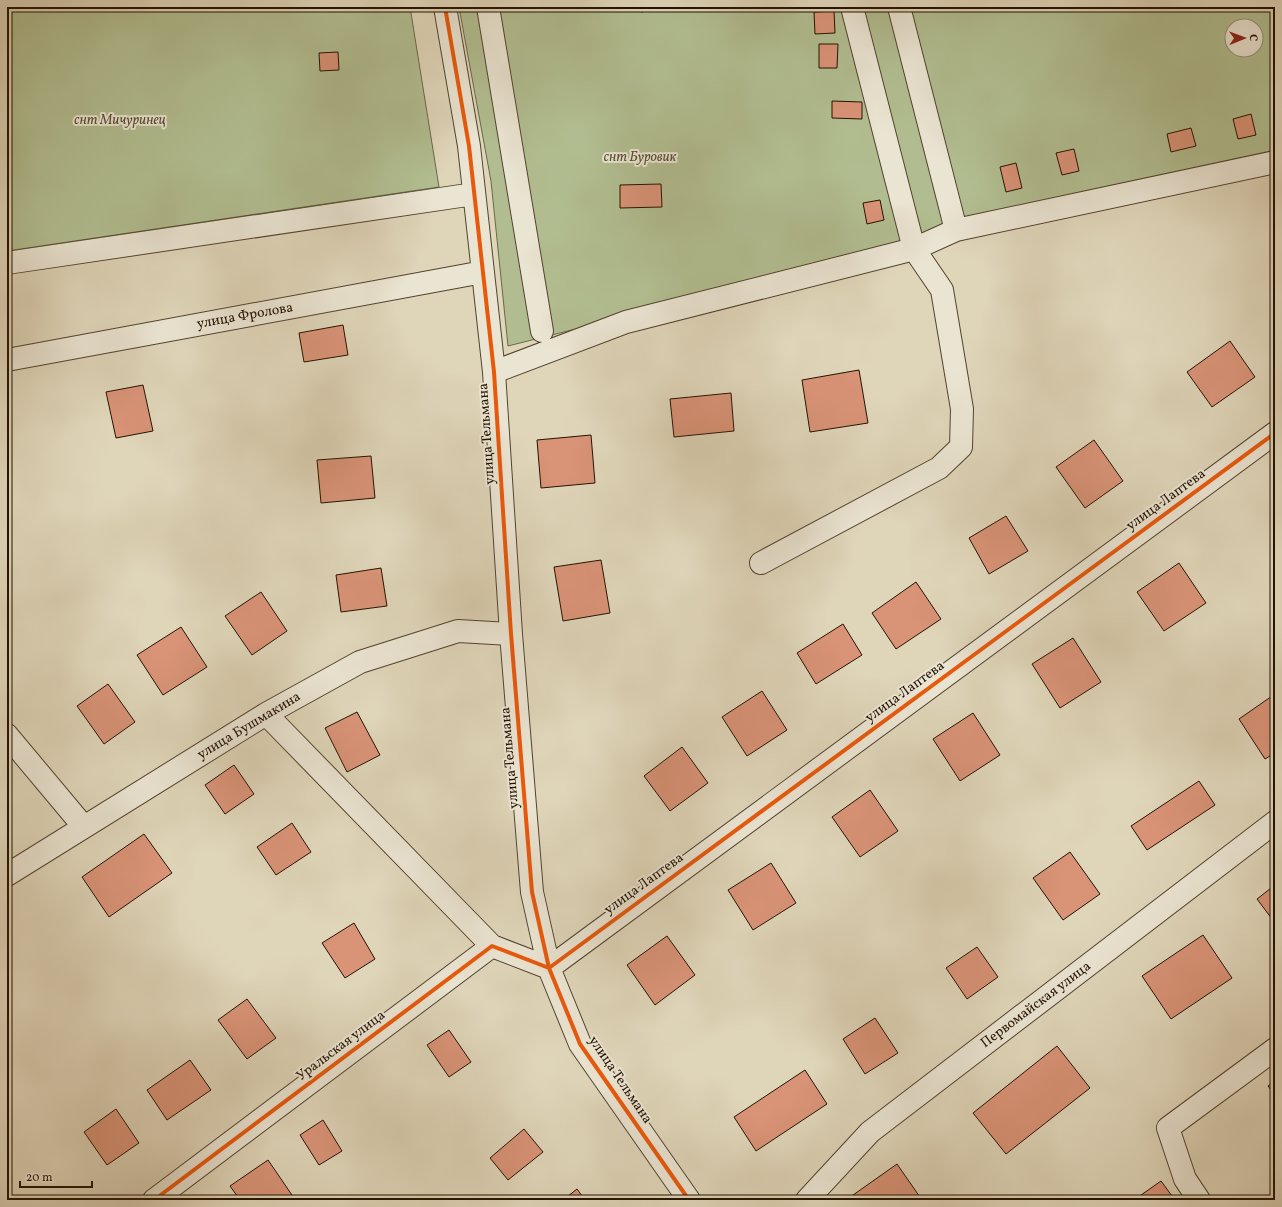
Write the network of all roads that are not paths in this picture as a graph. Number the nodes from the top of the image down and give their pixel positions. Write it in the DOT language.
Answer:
graph roads {
  1 [pos="445,7"];
  2 [pos="488,7"];
  3 [pos="852,7"];
  4 [pos="899,7"];
  5 [pos="1275,162"];
  6 [pos="474,194"];
  7 [pos="956,230"];
  8 [pos="914,249"];
  9 [pos="7,263"];
  10 [pos="483,272"];
  11 [pos="542,331"];
  12 [pos="7,360"];
  13 [pos="494,372"];
  14 [pos="1275,433"];
  15 [pos="761,563"];
  16 [pos="511,634"];
  17 [pos="266,714"];
  18 [pos="7,735"];
  19 [pos="1275,822"];
  20 [pos="84,828"];
  21 [pos="7,875"];
  22 [pos="492,946"];
  23 [pos="549,968"];
  24 [pos="1275,1049"];
  25 [pos="154,1200"];
  26 [pos="689,1200"];
  27 [pos="807,1200"];
  28 [pos="1199,1200"];
  1 -- 6 [label="street, улица Тельмана"];
  2 -- 11 [label="street"];
  3 -- 8 [label="street"];
  4 -- 7 [label="street"];
  5 -- 7 [label="street"];
  6 -- 9 [label="street"];
  6 -- 10 [label="street, улица Тельмана"];
  7 -- 8 [label="street"];
  8 -- 13 [label="street"];
  8 -- 15 [label="street"];
  10 -- 12 [label="street, улица Фролова"];
  10 -- 13 [label="street, улица Тельмана"];
  13 -- 16 [label="street, улица Тельмана"];
  14 -- 23 [label="street, улица Лаптева"];
  16 -- 17 [label="street, улица Бушмакина"];
  16 -- 23 [label="street, улица Тельмана"];
  17 -- 20 [label="street, улица Бушмакина"];
  17 -- 22 [label="street"];
  18 -- 20 [label="street"];
  19 -- 27 [label="street, Первомайская улица"];
  20 -- 21 [label="street, улица Бушмакина"];
  22 -- 23 [label="street"];
  22 -- 25 [label="street, Уральская улица"];
  23 -- 26 [label="street, улица Тельмана"];
  24 -- 28 [label="street"];
}
